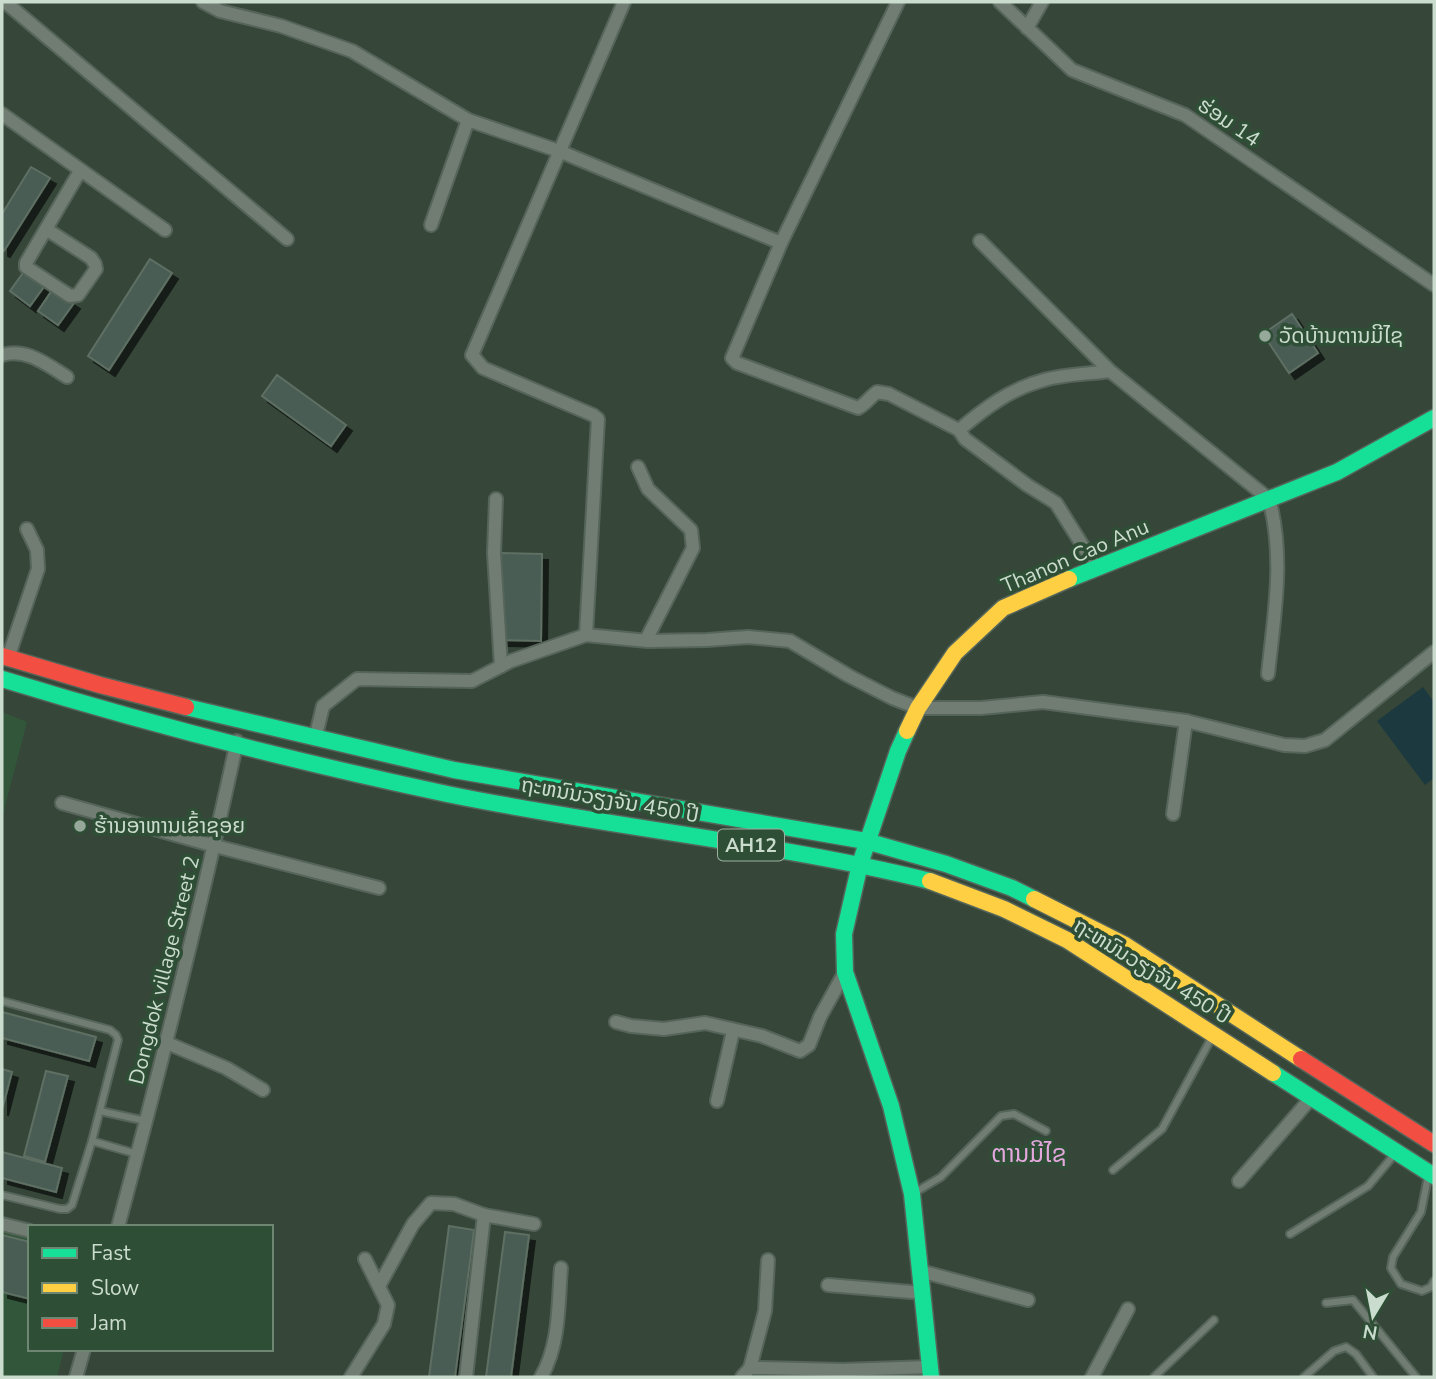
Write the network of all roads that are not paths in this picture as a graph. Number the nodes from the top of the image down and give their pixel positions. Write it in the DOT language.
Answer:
graph roads {
  1 [pos="5,2"];
  2 [pos="203,2"];
  3 [pos="624,2"];
  4 [pos="898,2"];
  5 [pos="1000,2"];
  6 [pos="1042,2"];
  7 [pos="1027,28"];
  8 [pos="2,114"];
  9 [pos="468,120"];
  10 [pos="559,151"];
  11 [pos="80,171"];
  12 [pos="431,225"];
  13 [pos="46,229"];
  14 [pos="165,230"];
  15 [pos="287,239"];
  16 [pos="980,241"];
  17 [pos="781,243"];
  18 [pos="1434,285"];
  19 [pos="2,355"];
  20 [pos="1110,371"];
  21 [pos="67,377"];
  22 [pos="1434,418"];
  23 [pos="959,430"];
  24 [pos="638,467"];
  25 [pos="496,499"];
  26 [pos="1269,499"];
  27 [pos="27,530"];
  28 [pos="1096,567"];
  29 [pos="586,635"];
  30 [pos="646,640"];
  31 [pos="1434,652"];
  32 [pos="5,657"];
  33 [pos="501,666"];
  34 [pos="1268,674"];
  35 [pos="2,679"];
  36 [pos="918,708"];
  37 [pos="242,721"];
  38 [pos="1186,721"];
  39 [pos="315,739"];
  40 [pos="237,745"];
  41 [pos="62,803"];
  42 [pos="1173,814"];
  43 [pos="866,841"];
  44 [pos="215,846"];
  45 [pos="859,864"];
  46 [pos="379,888"];
  47 [pos="845,972"];
  48 [pos="2,1002"];
  49 [pos="616,1022"];
  50 [pos="733,1031"];
  51 [pos="1213,1035"];
  52 [pos="167,1043"];
  53 [pos="263,1090"];
  54 [pos="1312,1097"];
  55 [pos="717,1101"];
  56 [pos="100,1111"];
  57 [pos="146,1121"];
  58 [pos="1046,1131"];
  59 [pos="92,1141"];
  60 [pos="1434,1144"];
  61 [pos="1397,1152"];
  62 [pos="137,1154"];
  63 [pos="1113,1170"];
  64 [pos="1431,1174"];
  65 [pos="1239,1181"];
  66 [pos="912,1194"];
  67 [pos="2,1195"];
  68 [pos="484,1215"];
  69 [pos="2,1224"];
  70 [pos="534,1224"];
  71 [pos="119,1225"];
  72 [pos="28,1230"];
  73 [pos="1290,1234"];
  74 [pos="365,1259"];
  75 [pos="768,1260"];
  76 [pos="561,1268"];
  77 [pos="920,1272"];
  78 [pos="1434,1282"];
  79 [pos="828,1285"];
  80 [pos="379,1286"];
  81 [pos="923,1293"];
  82 [pos="1028,1300"];
  83 [pos="1325,1303"];
  84 [pos="1128,1309"];
  85 [pos="1214,1320"];
  86 [pos="83,1351"];
  87 [pos="931,1372"];
  88 [pos="746,1373"];
  89 [pos="842,1374"];
  90 [pos="76,1377"];
  91 [pos="351,1377"];
  92 [pos="467,1377"];
  93 [pos="541,1377"];
  94 [pos="1092,1377"];
  95 [pos="1154,1377"];
  96 [pos="1304,1377"];
  97 [pos="1373,1377"];
  98 [pos="1416,1377"];
  1 -- 15 [label="street"];
  2 -- 9 [label="street"];
  3 -- 10 [label="street"];
  4 -- 17 [label="street"];
  5 -- 7 [label="street, ຮ່ອມ 14"];
  6 -- 7 [label="street"];
  7 -- 18 [label="street, ຮ່ອມ 14"];
  8 -- 11 [label="street"];
  9 -- 10 [label="street"];
  9 -- 12 [label="street"];
  10 -- 17 [label="street"];
  10 -- 29 [label="street"];
  11 -- 13 [label="street"];
  11 -- 14 [label="street"];
  13 -- 13 [label="street"];
  16 -- 20 [label="street"];
  17 -- 23 [label="street"];
  19 -- 21 [label="street"];
  20 -- 23 [label="street"];
  20 -- 26 [label="street"];
  22 -- 26 [label="main road, Thanon Cao Anu"];
  23 -- 28 [label="street"];
  24 -- 30 [label="street"];
  25 -- 33 [label="street"];
  26 -- 28 [label="main road, Thanon Cao Anu"];
  26 -- 34 [label="street"];
  27 -- 32 [label="street"];
  28 -- 36 [label="main road, Thanon Cao Anu"];
  29 -- 30 [label="street"];
  29 -- 33 [label="street"];
  30 -- 36 [label="street"];
  31 -- 38 [label="street"];
  32 -- 37 [label="main road, ຖະຫນົນວຽງຈັນ 450 ປີ / AH12"];
  33 -- 39 [label="street"];
  35 -- 40 [label="main road, ຖະຫນົນວຽງຈັນ 450 ປີ / AH12"];
  36 -- 38 [label="street"];
  36 -- 43 [label="main road, Thanon Cao Anu"];
  37 -- 39 [label="main road, ຖະຫນົນວຽງຈັນ 450 ປີ / AH12"];
  37 -- 40 [label="street, Dongdok village Street 2"];
  38 -- 42 [label="street"];
  39 -- 43 [label="main road, ຖະຫນົນວຽງຈັນ 450 ປີ / AH12"];
  40 -- 44 [label="street, Dongdok village Street 2"];
  40 -- 45 [label="main road, ຖະຫນົນວຽງຈັນ 450 ປີ / AH12"];
  41 -- 44 [label="street"];
  43 -- 45 [label="main road, Thanon Cao Anu"];
  43 -- 60 [label="main road, ຖະຫນົນວຽງຈັນ 450 ປີ / AH12"];
  44 -- 46 [label="street"];
  44 -- 52 [label="street, Dongdok village Street 2"];
  45 -- 47 [label="main road, Thanon Cao Anu"];
  45 -- 51 [label="main road, ຖະຫນົນວຽງຈັນ 450 ປີ / AH12"];
  47 -- 50 [label="street"];
  47 -- 66 [label="main road, Thanon Cao Anu"];
  48 -- 56 [label="lane"];
  49 -- 50 [label="street"];
  50 -- 55 [label="street"];
  51 -- 54 [label="main road, ຖະຫນົນວຽງຈັນ 450 ປີ / AH12"];
  51 -- 63 [label="lane"];
  52 -- 53 [label="street"];
  52 -- 57 [label="street, Dongdok village Street 2"];
  54 -- 61 [label="main road, ຖະຫນົນວຽງຈັນ 450 ປີ / AH12"];
  54 -- 65 [label="street"];
  56 -- 57 [label="lane"];
  56 -- 59 [label="lane"];
  57 -- 62 [label="street, Dongdok village Street 2"];
  58 -- 66 [label="lane"];
  59 -- 62 [label="lane"];
  59 -- 67 [label="lane"];
  61 -- 64 [label="main road, ຖະຫນົນວຽງຈັນ 450 ປີ / AH12"];
  61 -- 73 [label="lane"];
  62 -- 71 [label="street, Dongdok village Street 2"];
  64 -- 78 [label="lane"];
  66 -- 77 [label="main road, Thanon Cao Anu"];
  68 -- 70 [label="street"];
  68 -- 80 [label="street"];
  68 -- 92 [label="street"];
  69 -- 72 [label="street"];
  74 -- 80 [label="street"];
  75 -- 88 [label="street"];
  76 -- 93 [label="street"];
  77 -- 81 [label="main road, Thanon Cao Anu"];
  77 -- 82 [label="street"];
  79 -- 81 [label="street"];
  80 -- 91 [label="street"];
  81 -- 87 [label="main road, Thanon Cao Anu"];
  83 -- 98 [label="lane"];
  84 -- 94 [label="street"];
  85 -- 95 [label="lane"];
  86 -- 90 [label="street"];
  87 -- 89 [label="street"];
  88 -- 89 [label="street"];
  96 -- 97 [label="lane"];
}
